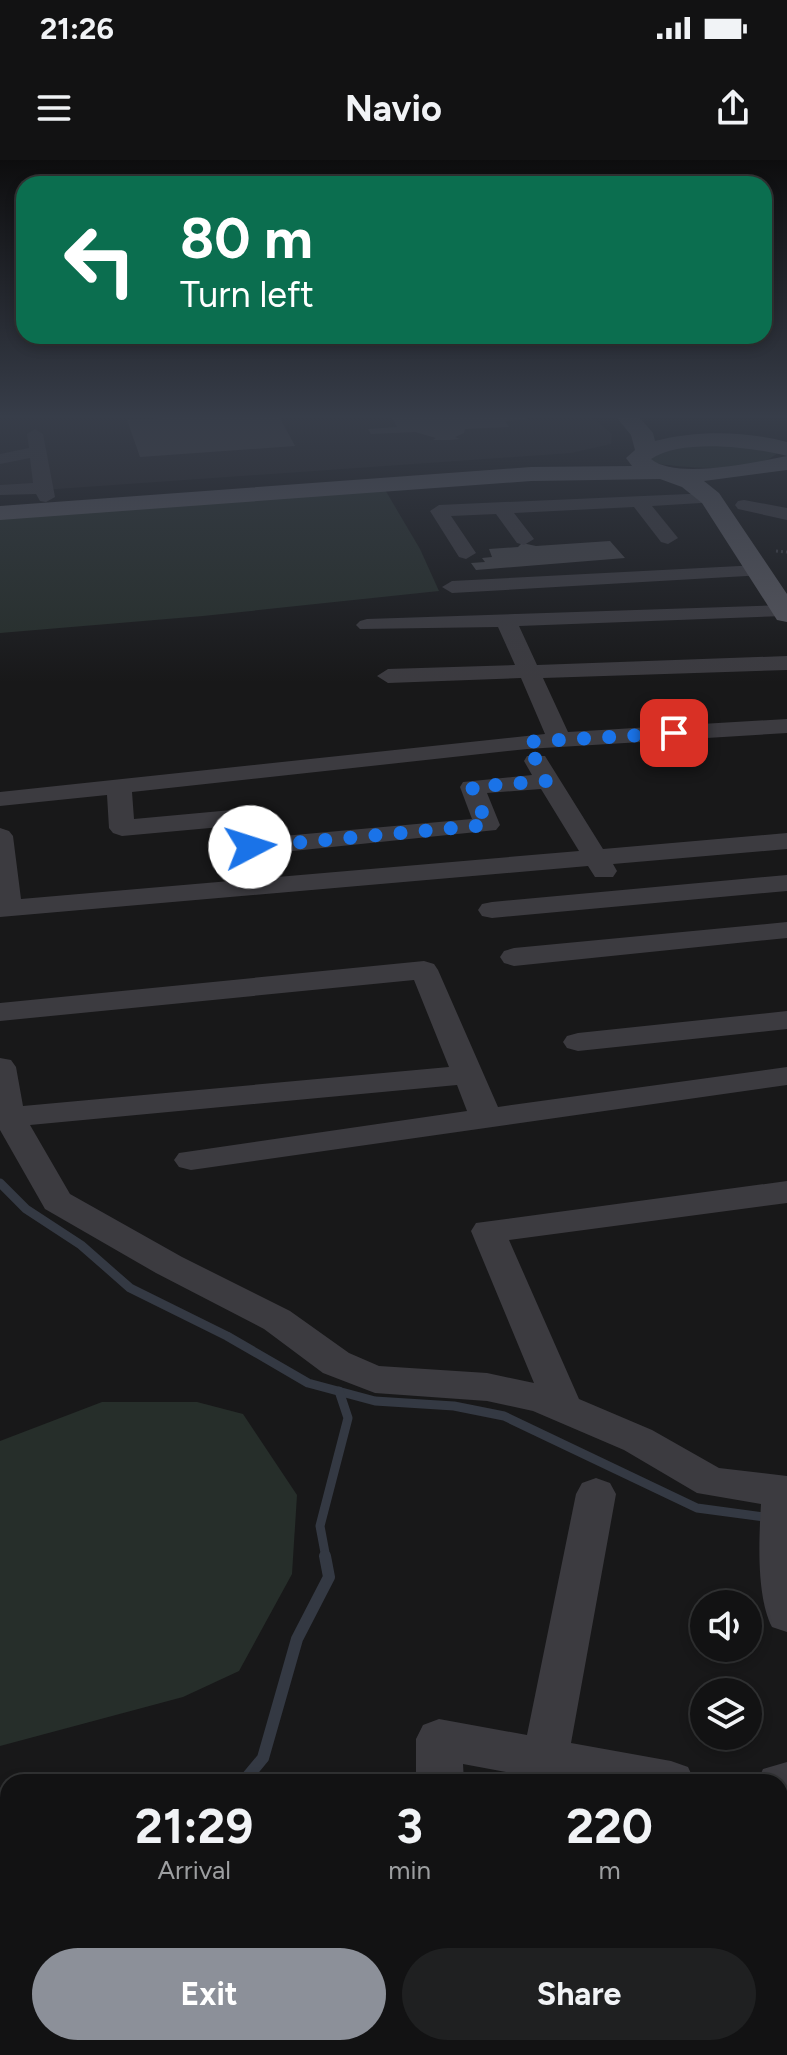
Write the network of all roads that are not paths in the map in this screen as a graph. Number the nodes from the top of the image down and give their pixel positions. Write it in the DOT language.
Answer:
graph roads {
  1 [pos="89,506"];
  2 [pos="520,506"];
  3 [pos="643,506"];
  4 [pos="717,506"];
  5 [pos="745,506"];
  6 [pos="751,506"];
  7 [pos="500,507"];
  8 [pos="0,513"];
  9 [pos="787,514"];
  10 [pos="668,538"];
  11 [pos="524,539"];
  12 [pos="782,552"];
  13 [pos="466,553"];
  14 [pos="759,571"];
  15 [pos="452,587"];
  16 [pos="785,608"];
  17 [pos="506,620"];
  18 [pos="367,625"];
  19 [pos="787,663"];
  20 [pos="528,670"];
  21 [pos="388,676"];
  22 [pos="787,726"];
  23 [pos="560,740"];
  24 [pos="527,742"];
  25 [pos="546,781"];
  26 [pos="119,787"];
  27 [pos="0,799"];
  28 [pos="0,836"];
  29 [pos="787,841"];
  30 [pos="250,847"];
  31 [pos="595,856"];
  32 [pos="787,883"];
  33 [pos="258,886"];
  34 [pos="620,898"];
  35 [pos="4,909"];
  36 [pos="492,910"];
  37 [pos="787,930"];
  38 [pos="514,957"];
  39 [pos="0,1012"];
  40 [pos="787,1020"];
  41 [pos="578,1042"];
  42 [pos="0,1067"];
  43 [pos="467,1075"];
  44 [pos="787,1076"];
  45 [pos="4,1115"];
  46 [pos="487,1120"];
  47 [pos="191,1160"];
  48 [pos="787,1192"];
  49 [pos="564,1409"];
  50 [pos="596,1494"];
  51 [pos="783,1504"];
  52 [pos="787,1614"];
  53 [pos="575,1770"];
  54 [pos="440,1774"];
  55 [pos="607,1774"];
  1 -- 8 [label="main road"];
  2 -- 7 [label="street"];
  3 -- 10 [label="street"];
  4 -- 14 [label="main road"];
  5 -- 12 [label="main road"];
  6 -- 9 [label="street"];
  7 -- 11 [label="street"];
  7 -- 13 [label="street"];
  14 -- 15 [label="street"];
  14 -- 16 [label="main road"];
  16 -- 17 [label="street"];
  17 -- 18 [label="street"];
  17 -- 20 [label="street"];
  19 -- 20 [label="street"];
  20 -- 21 [label="street"];
  20 -- 23 [label="street"];
  22 -- 23 [label="street"];
  23 -- 24 [label="street"];
  24 -- 25 [label="street"];
  24 -- 26 [label="street"];
  25 -- 30 [label="street"];
  25 -- 31 [label="street"];
  26 -- 27 [label="street"];
  26 -- 30 [label="street"];
  28 -- 35 [label="street"];
  29 -- 31 [label="street"];
  30 -- 33 [label="street"];
  31 -- 33 [label="street"];
  31 -- 34 [label="street"];
  32 -- 34 [label="street"];
  33 -- 35 [label="street"];
  34 -- 36 [label="street"];
  37 -- 38 [label="street"];
  39 -- 43 [label="street"];
  40 -- 41 [label="street"];
  42 -- 45 [label="street"];
  43 -- 45 [label="street"];
  43 -- 46 [label="street"];
  44 -- 46 [label="street"];
  45 -- 49 [label="street"];
  46 -- 47 [label="street"];
  48 -- 49 [label="street"];
  49 -- 51 [label="street"];
  50 -- 53 [label="street"];
  51 -- 52 [label="street"];
  53 -- 54 [label="street"];
  53 -- 55 [label="street"];
}
